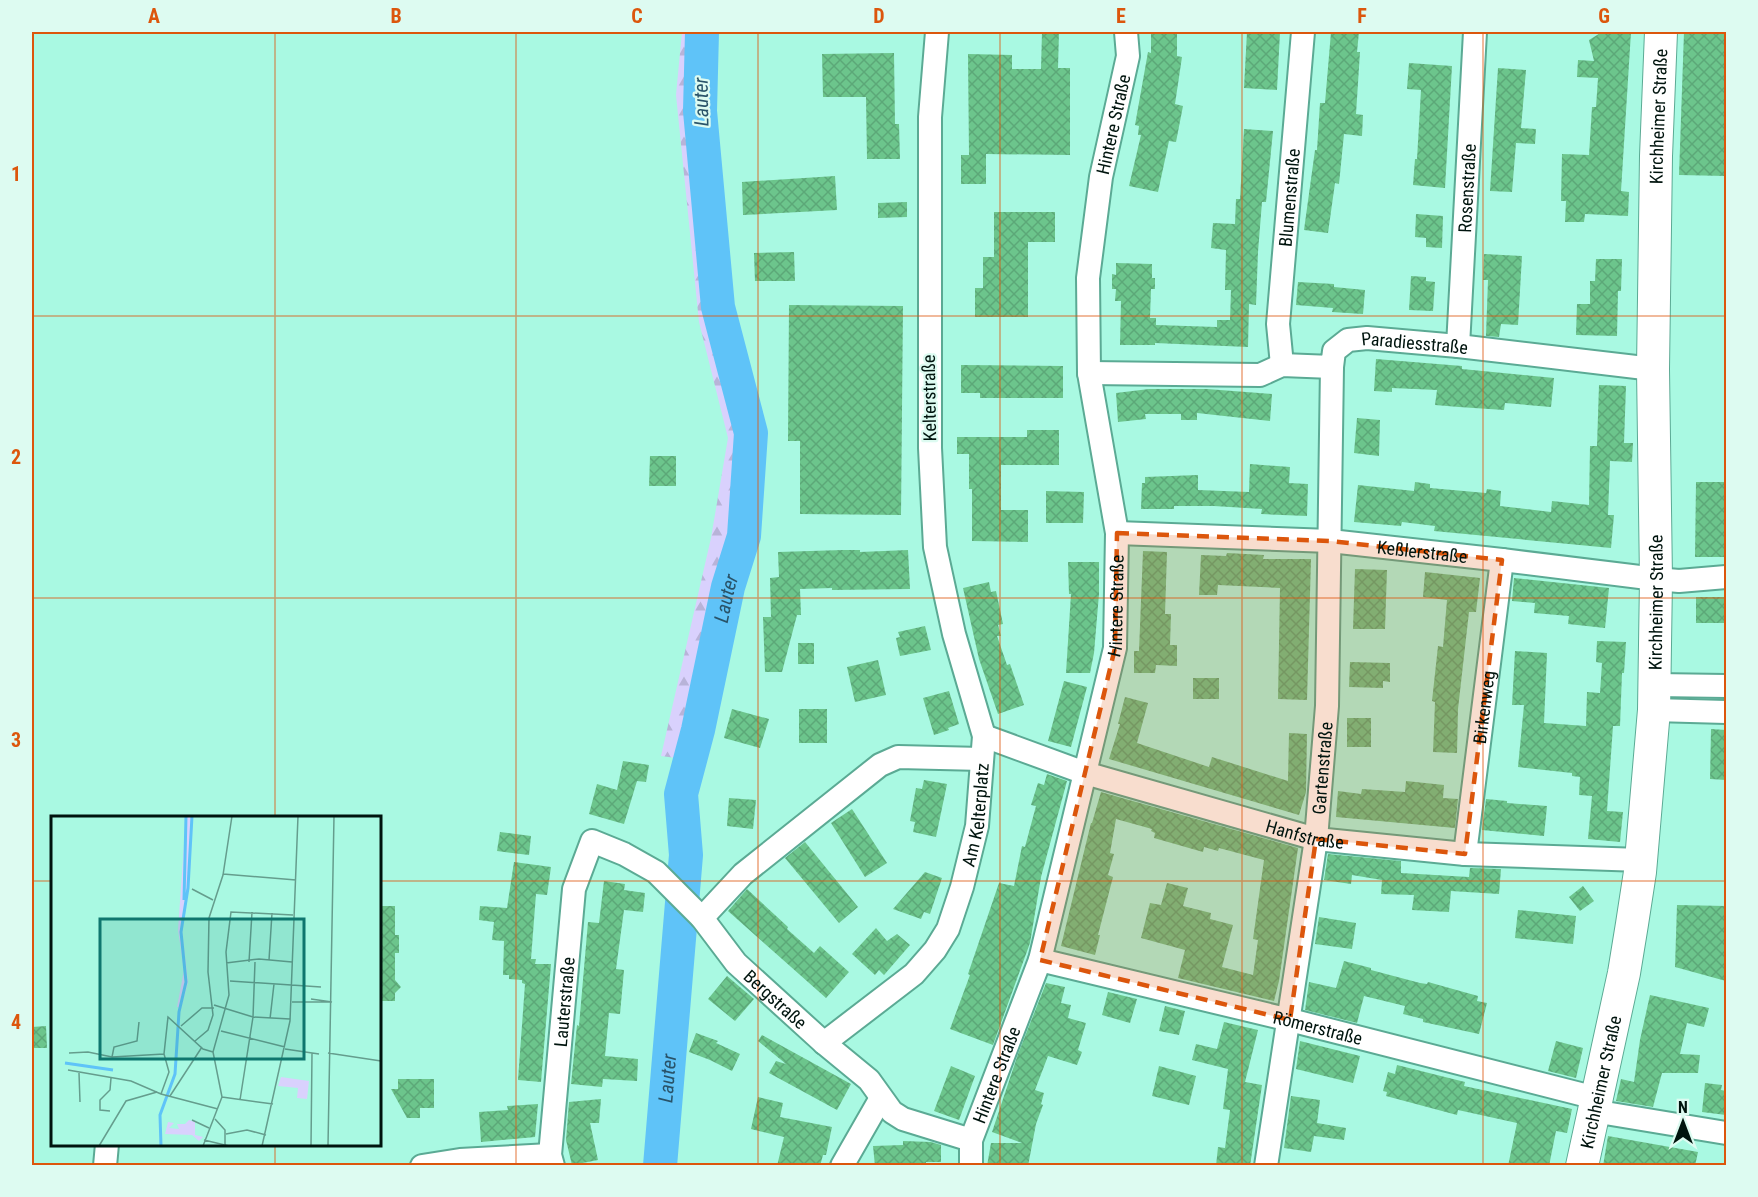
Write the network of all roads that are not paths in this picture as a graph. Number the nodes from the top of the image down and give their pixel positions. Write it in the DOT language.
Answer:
graph roads {
  1 [pos="937,32"];
  2 [pos="1126,32"];
  3 [pos="1302,32"];
  4 [pos="1474,32"];
  5 [pos="1661,32"];
  6 [pos="1458,346"];
  7 [pos="1282,365"];
  8 [pos="1332,367"];
  9 [pos="1653,369"];
  10 [pos="1089,373"];
  11 [pos="1117,533"];
  12 [pos="1330,542"];
  13 [pos="1502,560"];
  14 [pos="1726,577"];
  15 [pos="1656,579"];
  16 [pos="1726,686"];
  17 [pos="1655,698"];
  18 [pos="1726,712"];
  19 [pos="984,736"];
  20 [pos="982,759"];
  21 [pos="1084,773"];
  22 [pos="1316,839"];
  23 [pos="592,840"];
  24 [pos="1465,854"];
  25 [pos="1641,860"];
  26 [pos="702,918"];
  27 [pos="1040,960"];
  28 [pos="1290,1020"];
  29 [pos="824,1043"];
  30 [pos="881,1098"];
  31 [pos="1595,1105"];
  32 [pos="1726,1133"];
  33 [pos="971,1140"];
  34 [pos="107,1146"];
  35 [pos="552,1160"];
  36 [pos="105,1166"];
  37 [pos="422,1166"];
  38 [pos="842,1166"];
  39 [pos="971,1166"];
  40 [pos="1266,1166"];
  41 [pos="1582,1166"];
  1 -- 19 [label="street, Kelterstraße"];
  2 -- 10 [label="street, Hintere Straße"];
  3 -- 7 [label="street, Blumenstraße"];
  4 -- 6 [label="street, Rosenstraße"];
  5 -- 9 [label="street, Kirchheimer Straße"];
  6 -- 8 [label="street, Paradiesstraße"];
  6 -- 9 [label="street, Paradiesstraße"];
  7 -- 8 [label="street"];
  7 -- 10 [label="street"];
  8 -- 12 [label="street, Gartenstraße"];
  9 -- 15 [label="street, Kirchheimer Straße"];
  10 -- 11 [label="street, Hintere Straße"];
  11 -- 12 [label="street, Keßlerstraße"];
  11 -- 21 [label="street, Hintere Straße"];
  12 -- 13 [label="street, Keßlerstraße"];
  12 -- 22 [label="street, Gartenstraße"];
  13 -- 15 [label="street, Keßlerstraße"];
  13 -- 24 [label="street, Birkenweg"];
  14 -- 15 [label="street, Keßlerstraße"];
  15 -- 17 [label="street, Kirchheimer Straße"];
  16 -- 17 [label="street"];
  17 -- 18 [label="street"];
  17 -- 25 [label="street, Kirchheimer Straße"];
  19 -- 20 [label="street, Kelterstraße"];
  19 -- 21 [label="street, Hanfstraße"];
  20 -- 26 [label="street, Am Kelterplatz"];
  20 -- 29 [label="street, Am Kelterplatz"];
  21 -- 22 [label="street, Hanfstraße"];
  21 -- 27 [label="street, Hintere Straße"];
  22 -- 24 [label="street, Hanfstraße"];
  22 -- 28 [label="street, Gartenstraße"];
  23 -- 26 [label="street, Bergstraße"];
  23 -- 35 [label="street, Lauterstraße"];
  24 -- 25 [label="street, Hanfstraße"];
  25 -- 31 [label="street, Kirchheimer Straße"];
  26 -- 29 [label="street, Bergstraße"];
  27 -- 28 [label="street, Römerstraße"];
  27 -- 33 [label="street, Hintere Straße"];
  28 -- 31 [label="street, Römerstraße"];
  28 -- 40 [label="street, Gartenstraße"];
  29 -- 30 [label="street, Bergstraße"];
  30 -- 33 [label="street, Bergstraße"];
  30 -- 38 [label="street"];
  31 -- 32 [label="street, Römerstraße"];
  31 -- 41 [label="street, Kirchheimer Straße"];
  33 -- 39 [label="street, Hintere Straße"];
  34 -- 36 [label="street"];
  35 -- 37 [label="street"];
}
